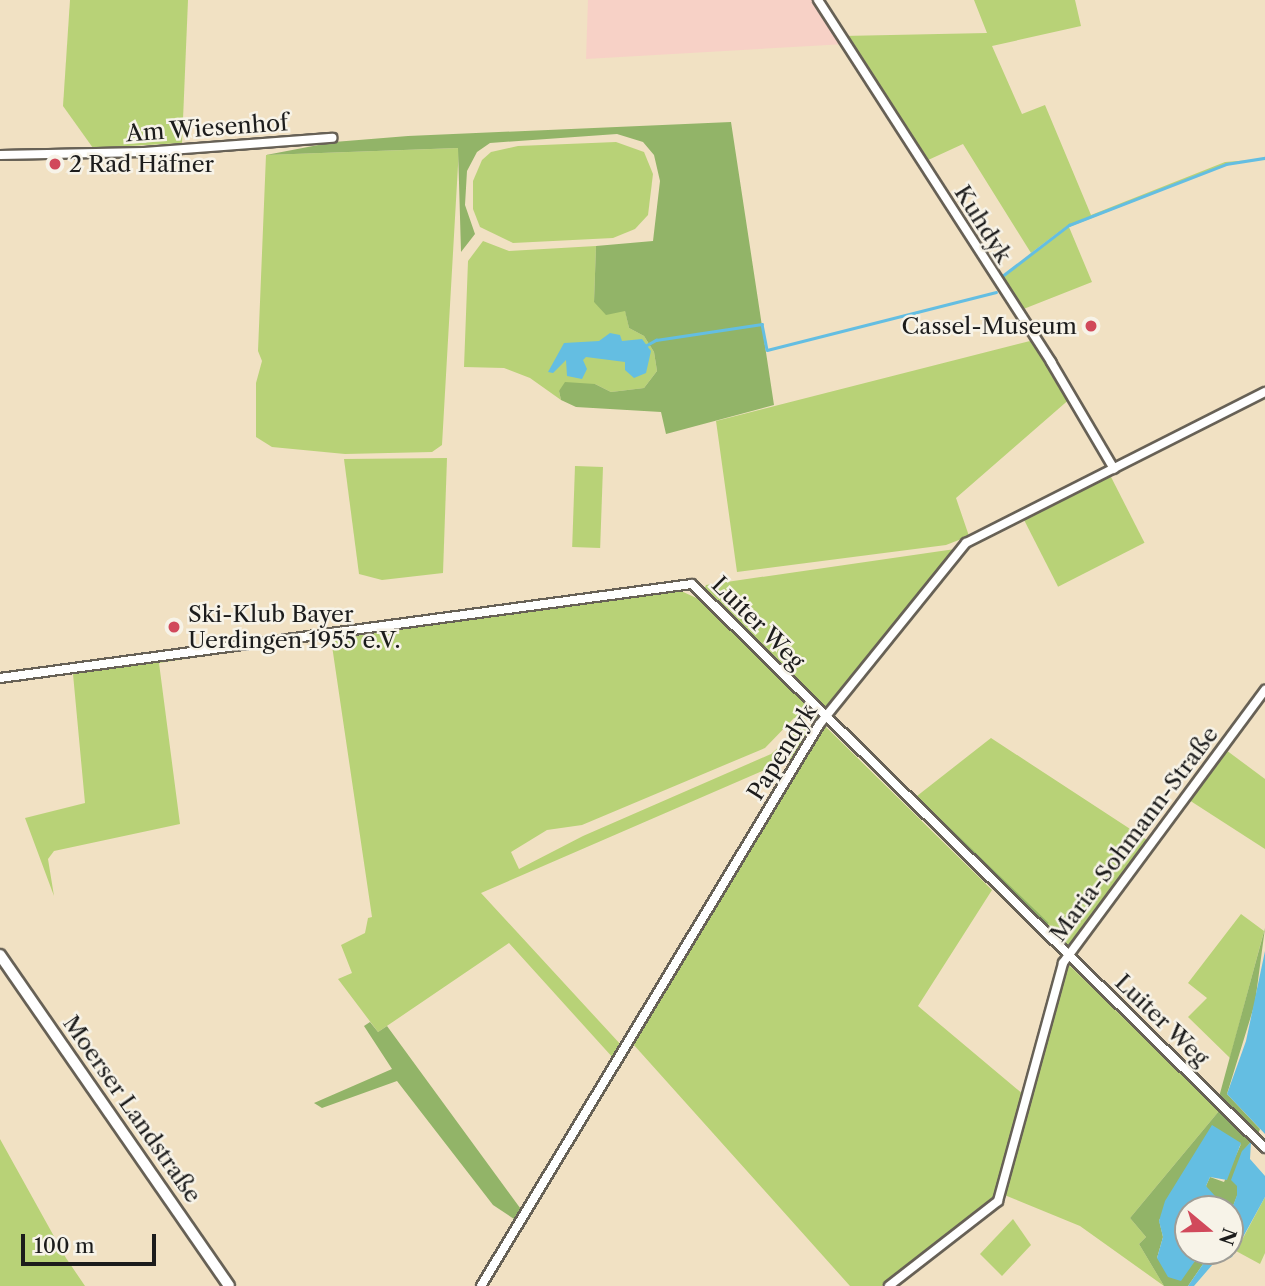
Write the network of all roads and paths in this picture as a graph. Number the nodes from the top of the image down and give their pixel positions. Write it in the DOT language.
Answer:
graph roads {
  1 [pos="818,0"];
  2 [pos="332,138"];
  3 [pos="0,155"];
  4 [pos="1265,391"];
  5 [pos="1114,470"];
  6 [pos="0,678"];
  7 [pos="1265,690"];
  8 [pos="824,718"];
  9 [pos="1067,955"];
  10 [pos="0,956"];
  11 [pos="1265,1148"];
  12 [pos="229,1286"];
  13 [pos="481,1286"];
  14 [pos="889,1286"];
  1 -- 5 [label="street, Kuhdyk"];
  2 -- 3 [label="street, Am Wiesenhof"];
  4 -- 5 [label="street, Papendyk"];
  5 -- 8 [label="street, Papendyk"];
  6 -- 8 [label="street, Luiter Weg"];
  7 -- 9 [label="street, Maria-Sohmann-Straße"];
  8 -- 9 [label="street, Luiter Weg"];
  8 -- 13 [label="street, Papendyk"];
  9 -- 11 [label="street, Luiter Weg"];
  9 -- 14 [label="street, Maria-Sohmann-Straße"];
  10 -- 12 [label="main road, Moerser Landstraße"];
}
